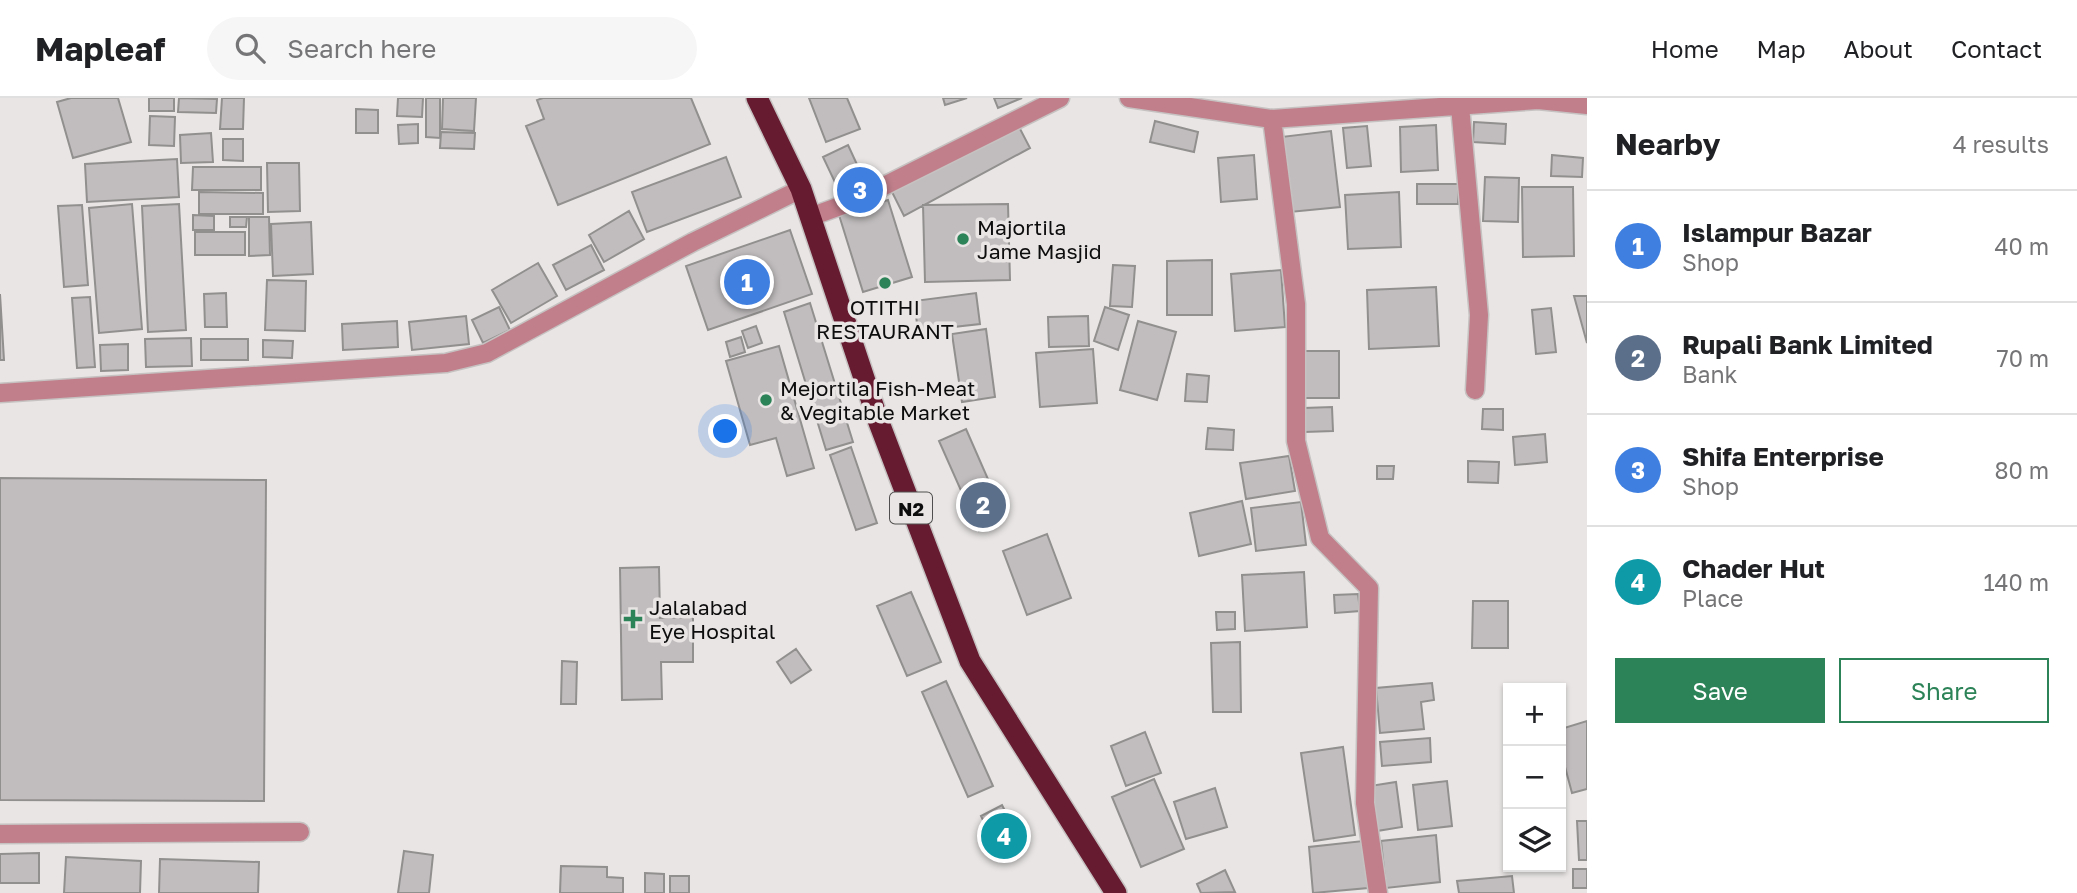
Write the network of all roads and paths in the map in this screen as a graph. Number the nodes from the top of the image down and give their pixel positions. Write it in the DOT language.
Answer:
graph roads {
  1 [pos="757,98"];
  2 [pos="1060,98"];
  3 [pos="1129,98"];
  4 [pos="1587,105"];
  5 [pos="1460,106"];
  6 [pos="1272,119"];
  7 [pos="801,189"];
  8 [pos="810,217"];
  9 [pos="1475,390"];
  10 [pos="0,393"];
  11 [pos="300,832"];
  12 [pos="0,834"];
  13 [pos="1116,893"];
  14 [pos="1378,893"];
  1 -- 7 [label="highway, N2"];
  2 -- 8 [label="street"];
  3 -- 6 [label="street"];
  4 -- 5 [label="street"];
  5 -- 6 [label="street"];
  5 -- 9 [label="street"];
  6 -- 14 [label="street"];
  7 -- 8 [label="highway, N2"];
  7 -- 10 [label="street"];
  8 -- 13 [label="highway, N2"];
  11 -- 12 [label="street"];
}
